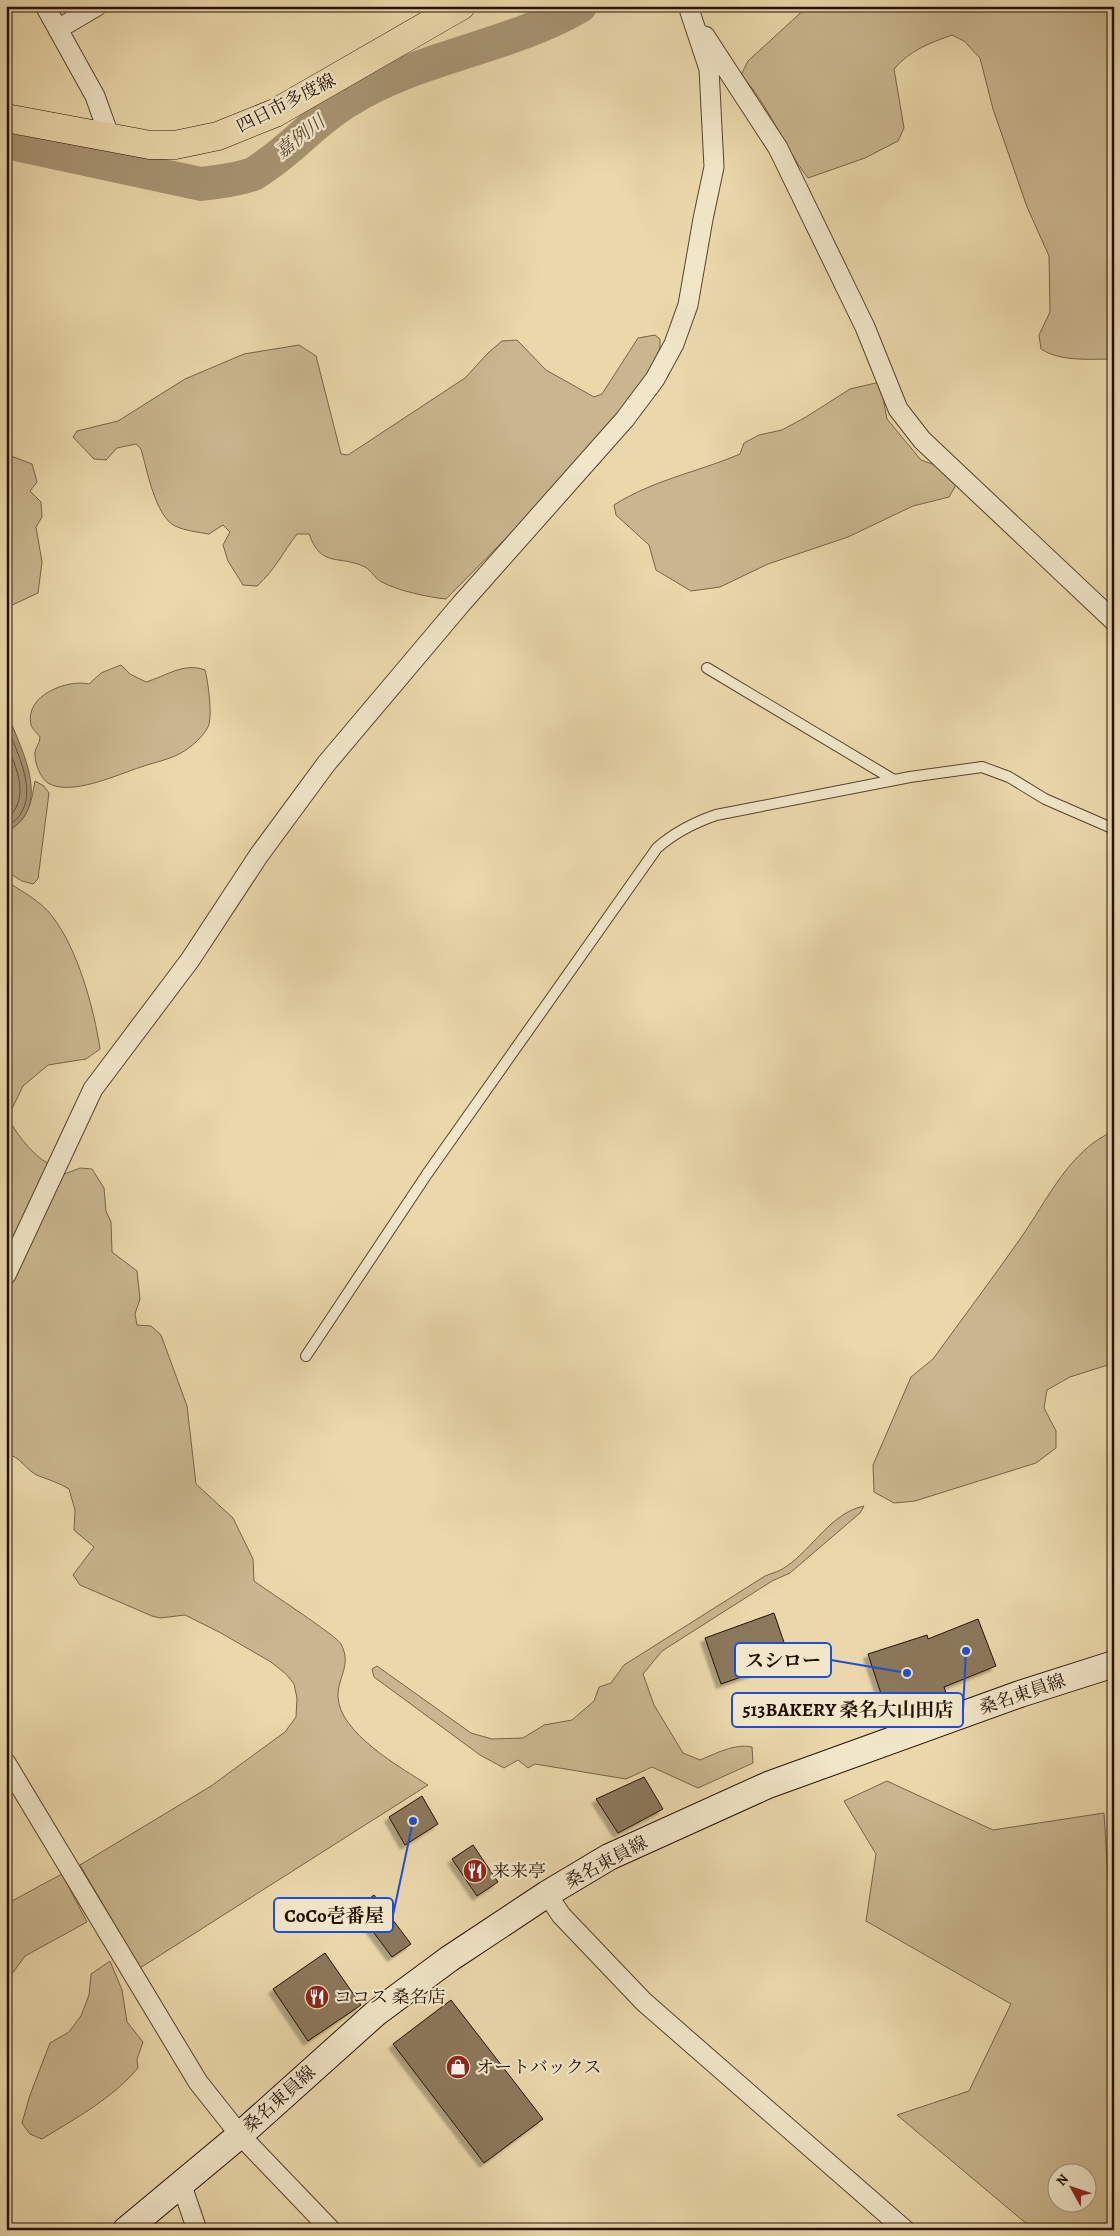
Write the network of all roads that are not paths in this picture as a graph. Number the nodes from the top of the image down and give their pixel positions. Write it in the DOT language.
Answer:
graph roads {
  1 [pos="44,6"];
  2 [pos="97,6"];
  3 [pos="452,8"];
  4 [pos="688,9"];
  5 [pos="58,30"];
  6 [pos="6,118"];
  7 [pos="110,138"];
  8 [pos="1114,621"];
  9 [pos="707,668"];
  10 [pos="894,780"];
  11 [pos="1114,829"];
  12 [pos="6,1275"];
  13 [pos="306,1356"];
  14 [pos="1114,1664"];
  15 [pos="6,1763"];
  16 [pos="547,1894"];
  17 [pos="240,2134"];
  18 [pos="181,2182"];
  19 [pos="126,2230"];
  20 [pos="197,2230"];
  21 [pos="331,2230"];
  22 [pos="904,2230"];
  1 -- 5 [label="street"];
  2 -- 5 [label="street"];
  3 -- 7 [label="main road, 四日市多度線"];
  4 -- 8 [label="street"];
  4 -- 12 [label="street"];
  5 -- 7 [label="street"];
  6 -- 7 [label="main road, 四日市多度線"];
  9 -- 10 [label="lane"];
  10 -- 11 [label="lane"];
  10 -- 13 [label="lane"];
  14 -- 16 [label="main road, 桑名東員線"];
  15 -- 17 [label="street"];
  16 -- 17 [label="main road, 桑名東員線"];
  16 -- 22 [label="street"];
  17 -- 18 [label="main road, 桑名東員線"];
  17 -- 21 [label="street"];
  18 -- 19 [label="main road, 桑名東員線"];
  18 -- 20 [label="street"];
}
